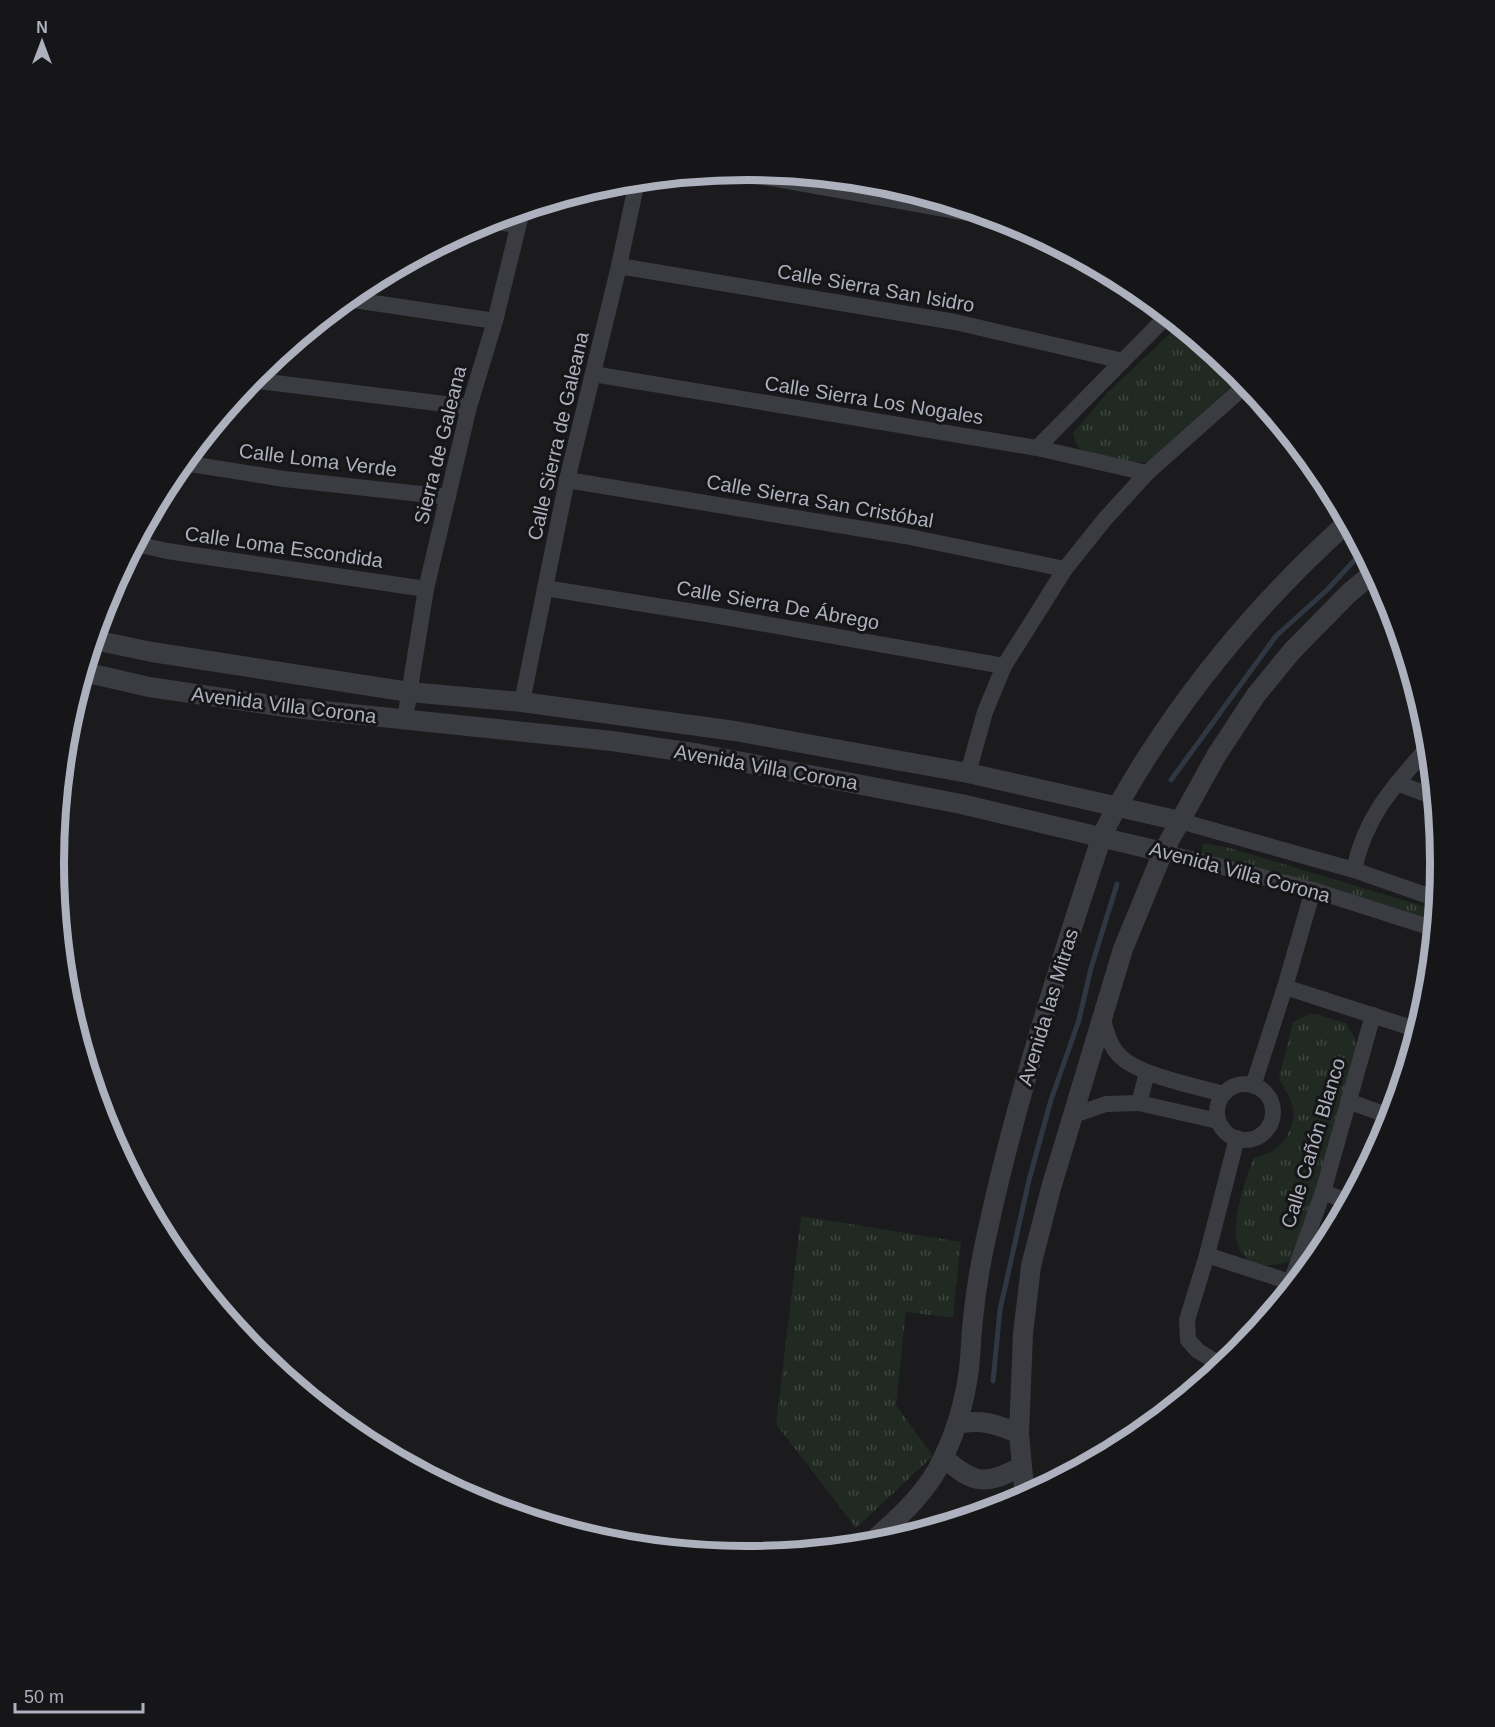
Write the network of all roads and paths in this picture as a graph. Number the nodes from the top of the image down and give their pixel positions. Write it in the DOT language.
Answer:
graph roads {
  1 [pos="796,182"];
  2 [pos="635,190"];
  3 [pos="934,207"];
  4 [pos="520,220"];
  5 [pos="619,266"];
  6 [pos="361,301"];
  7 [pos="495,321"];
  8 [pos="1162,321"];
  9 [pos="1123,361"];
  10 [pos="593,375"];
  11 [pos="264,382"];
  12 [pos="1239,391"];
  13 [pos="470,407"];
  14 [pos="1037,448"];
  15 [pos="194,465"];
  16 [pos="1146,473"];
  17 [pos="567,480"];
  18 [pos="448,497"];
  19 [pos="1342,527"];
  20 [pos="143,546"];
  21 [pos="1065,569"];
  22 [pos="1368,577"];
  23 [pos="545,588"];
  24 [pos="426,589"];
  25 [pos="102,642"];
  26 [pos="1004,666"];
  27 [pos="92,674"];
  28 [pos="409,692"];
  29 [pos="522,702"];
  30 [pos="405,719"];
  31 [pos="1422,755"];
  32 [pos="968,773"];
  33 [pos="1397,783"];
  34 [pos="1427,794"];
  35 [pos="1115,808"];
  36 [pos="1180,821"];
  37 [pos="1102,836"];
  38 [pos="1163,852"];
  39 [pos="1354,870"];
  40 [pos="1312,890"];
  41 [pos="1429,896"];
  42 [pos="1427,927"];
  43 [pos="1285,987"];
  44 [pos="1373,1015"];
  45 [pos="1102,1017"];
  46 [pos="1410,1027"];
  47 [pos="1147,1073"];
  48 [pos="1253,1086"];
  49 [pos="1223,1094"];
  50 [pos="1348,1101"];
  51 [pos="1139,1103"];
  52 [pos="1383,1114"];
  53 [pos="1074,1115"];
  54 [pos="1218,1121"];
  55 [pos="1237,1138"];
  56 [pos="1323,1191"];
  57 [pos="1342,1199"];
  58 [pos="1207,1255"];
  59 [pos="1299,1266"];
  60 [pos="1287,1281"];
  61 [pos="1214,1362"];
  62 [pos="957,1424"];
  63 [pos="1018,1434"];
  64 [pos="944,1458"];
  65 [pos="1021,1467"];
  66 [pos="1024,1488"];
  67 [pos="882,1533"];
  1 -- 3 [label="street"];
  2 -- 5 [label="street, Calle Sierra de Galeana"];
  4 -- 7 [label="street, Sierra de Galeana"];
  5 -- 9 [label="street, Calle Sierra San Isidro"];
  5 -- 10 [label="street, Calle Sierra de Galeana"];
  6 -- 7 [label="street"];
  7 -- 13 [label="street, Sierra de Galeana"];
  8 -- 9 [label="street"];
  9 -- 14 [label="street"];
  10 -- 14 [label="street, Calle Sierra Los Nogales"];
  10 -- 17 [label="street, Calle Sierra de Galeana"];
  11 -- 13 [label="street"];
  12 -- 16 [label="street"];
  13 -- 18 [label="street, Sierra de Galeana"];
  14 -- 16 [label="street, Calle Sierra Los Nogales"];
  15 -- 18 [label="street, Calle Loma Verde"];
  16 -- 21 [label="street"];
  17 -- 21 [label="street, Calle Sierra San Cristóbal"];
  17 -- 23 [label="street, Calle Sierra de Galeana"];
  18 -- 24 [label="street, Sierra de Galeana"];
  19 -- 35 [label="street, Avenida las Mitras"];
  20 -- 24 [label="street, Calle Loma Escondida"];
  21 -- 26 [label="street"];
  22 -- 36 [label="street"];
  23 -- 26 [label="street, Calle Sierra De Ábrego"];
  23 -- 29 [label="street, Calle Sierra de Galeana"];
  24 -- 28 [label="street, Sierra de Galeana"];
  25 -- 28 [label="street, Avenida Villa Corona"];
  26 -- 32 [label="street"];
  27 -- 30 [label="street, Avenida Villa Corona"];
  28 -- 29 [label="street, Avenida Villa Corona"];
  28 -- 30 [label="street, Sierra de Galeana"];
  29 -- 32 [label="street, Avenida Villa Corona"];
  30 -- 37 [label="street, Avenida Villa Corona"];
  31 -- 33 [label="street"];
  32 -- 35 [label="street, Avenida Villa Corona"];
  33 -- 34 [label="street"];
  33 -- 39 [label="street"];
  35 -- 36 [label="street, Avenida Villa Corona"];
  35 -- 37 [label="street, Avenida las Mitras"];
  36 -- 38 [label="street"];
  36 -- 39 [label="street, Avenida Villa Corona"];
  37 -- 38 [label="street, Avenida Villa Corona"];
  37 -- 62 [label="street, Avenida las Mitras"];
  38 -- 40 [label="street, Avenida Villa Corona"];
  38 -- 45 [label="street"];
  39 -- 41 [label="street, Avenida Villa Corona"];
  40 -- 42 [label="street, Avenida Villa Corona"];
  40 -- 43 [label="street"];
  43 -- 44 [label="street"];
  43 -- 48 [label="street"];
  44 -- 46 [label="street"];
  44 -- 50 [label="street, Calle Cañón Blanco"];
  45 -- 47 [label="street"];
  45 -- 53 [label="street"];
  47 -- 49 [label="street"];
  47 -- 51 [label="street"];
  48 -- 49 [label="street"];
  48 -- 55 [label="street"];
  49 -- 54 [label="street"];
  50 -- 52 [label="street"];
  50 -- 56 [label="street, Calle Cañón Blanco"];
  51 -- 53 [label="street"];
  51 -- 54 [label="street"];
  53 -- 63 [label="street"];
  54 -- 55 [label="street"];
  55 -- 58 [label="street"];
  56 -- 57 [label="street"];
  56 -- 59 [label="street, Calle Cañón Blanco"];
  58 -- 60 [label="street"];
  58 -- 61 [label="street"];
  62 -- 63 [label="street"];
  62 -- 64 [label="street, Avenida las Mitras"];
  63 -- 65 [label="street"];
  64 -- 65 [label="street"];
  64 -- 67 [label="street, Avenida las Mitras"];
  65 -- 66 [label="street"];
}
